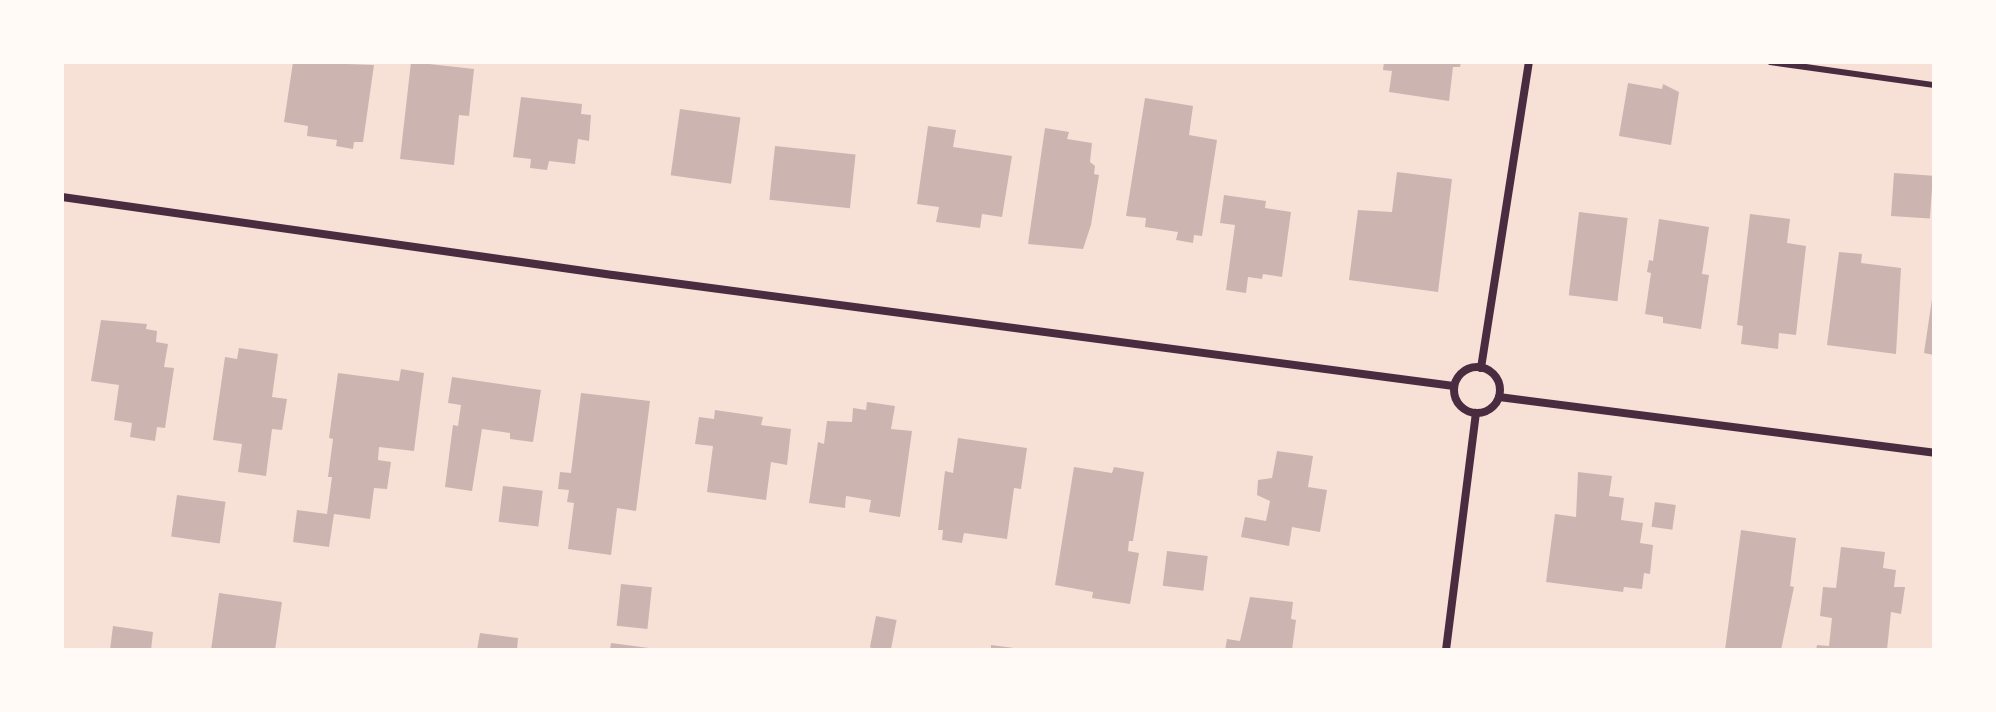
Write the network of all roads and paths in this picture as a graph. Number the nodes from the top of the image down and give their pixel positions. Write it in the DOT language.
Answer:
graph roads {
  1 [pos="1529,62"];
  2 [pos="1770,62"];
  3 [pos="1934,85"];
  4 [pos="62,197"];
  5 [pos="1481,368"];
  6 [pos="1454,386"];
  7 [pos="1499,397"];
  8 [pos="1476,413"];
  9 [pos="1934,453"];
  10 [pos="1446,650"];
  1 -- 5 [label="street"];
  2 -- 3 [label="lane"];
  4 -- 6 [label="street"];
  5 -- 6 [label="street"];
  5 -- 7 [label="street"];
  6 -- 8 [label="street"];
  7 -- 8 [label="street"];
  7 -- 9 [label="street"];
  8 -- 10 [label="street"];
}
